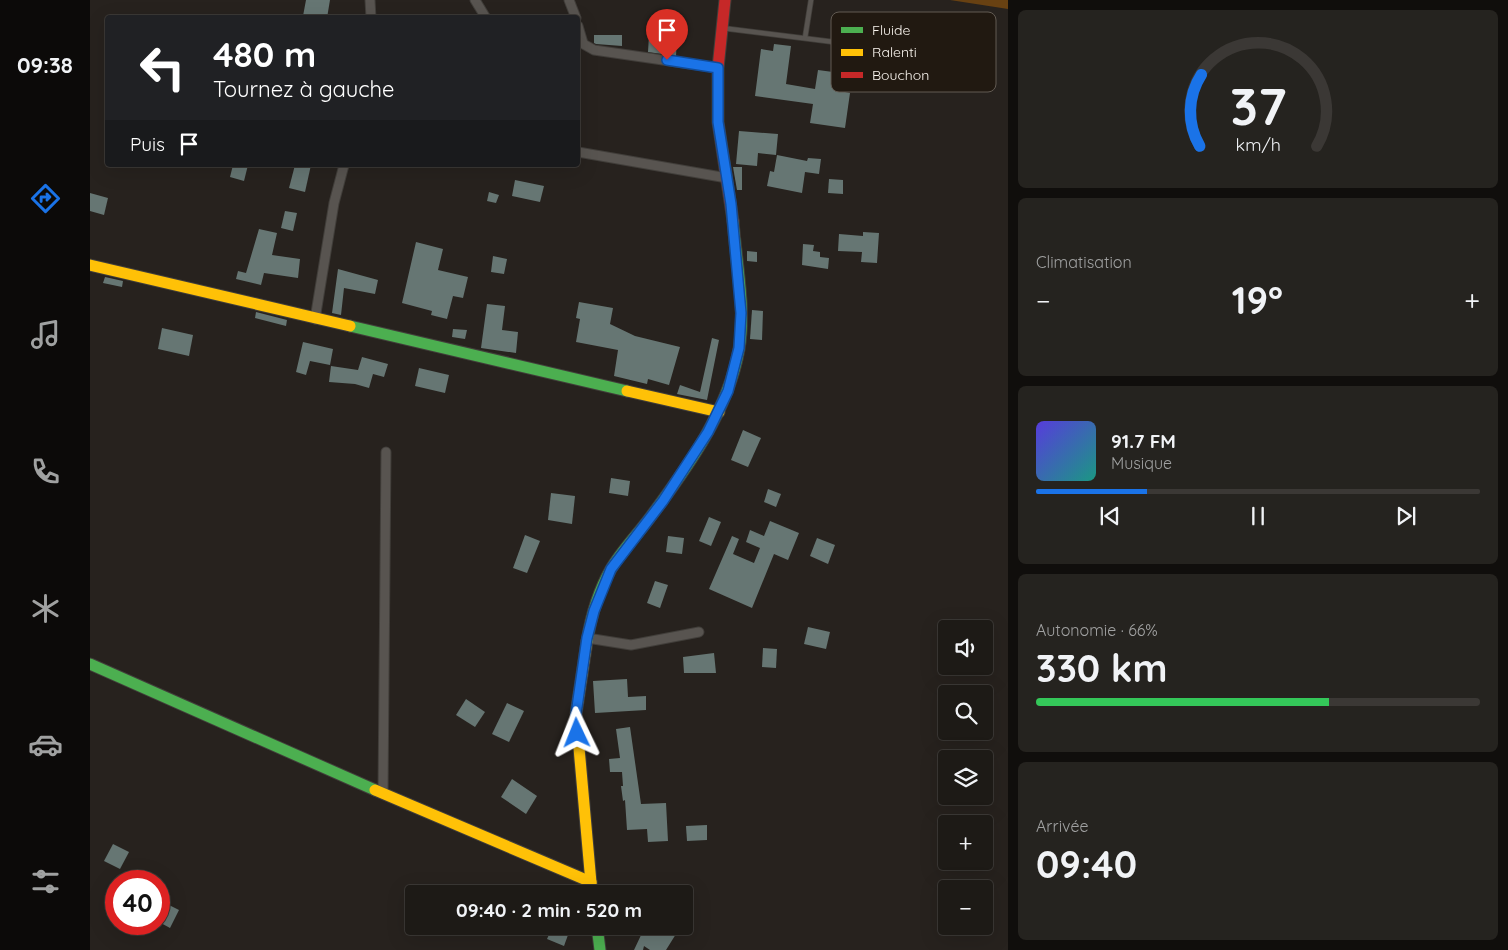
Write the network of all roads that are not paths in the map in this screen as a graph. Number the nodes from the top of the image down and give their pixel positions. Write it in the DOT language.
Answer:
graph roads {
  1 [pos="370,0"];
  2 [pos="475,0"];
  3 [pos="569,0"];
  4 [pos="725,0"];
  5 [pos="811,0"];
  6 [pos="371,15"];
  7 [pos="484,15"];
  8 [pos="575,15"];
  9 [pos="722,28"];
  10 [pos="804,38"];
  11 [pos="580,42"];
  12 [pos="831,42"];
  13 [pos="718,68"];
  14 [pos="580,152"];
  15 [pos="343,167"];
  16 [pos="727,178"];
  17 [pos="90,265"];
  18 [pos="315,319"];
  19 [pos="719,412"];
  20 [pos="386,452"];
  21 [pos="699,632"];
  22 [pos="587,638"];
  23 [pos="90,664"];
  24 [pos="383,794"];
  25 [pos="584,885"];
  26 [pos="591,885"];
  27 [pos="598,935"];
  28 [pos="600,950"];
  1 -- 6 [label="street"];
  2 -- 7 [label="street"];
  3 -- 8 [label="street"];
  4 -- 9 [label="street"];
  5 -- 10 [label="lane"];
  9 -- 10 [label="lane"];
  9 -- 13 [label="street"];
  10 -- 12 [label="lane"];
  11 -- 13 [label="street"];
  13 -- 16 [label="street"];
  14 -- 16 [label="street"];
  15 -- 18 [label="street"];
  16 -- 19 [label="street"];
  17 -- 18 [label="street"];
  18 -- 19 [label="street"];
  19 -- 22 [label="street"];
  20 -- 24 [label="street"];
  21 -- 22 [label="street"];
  22 -- 26 [label="street"];
  23 -- 24 [label="street"];
  24 -- 25 [label="street"];
  27 -- 28 [label="street"];
}
